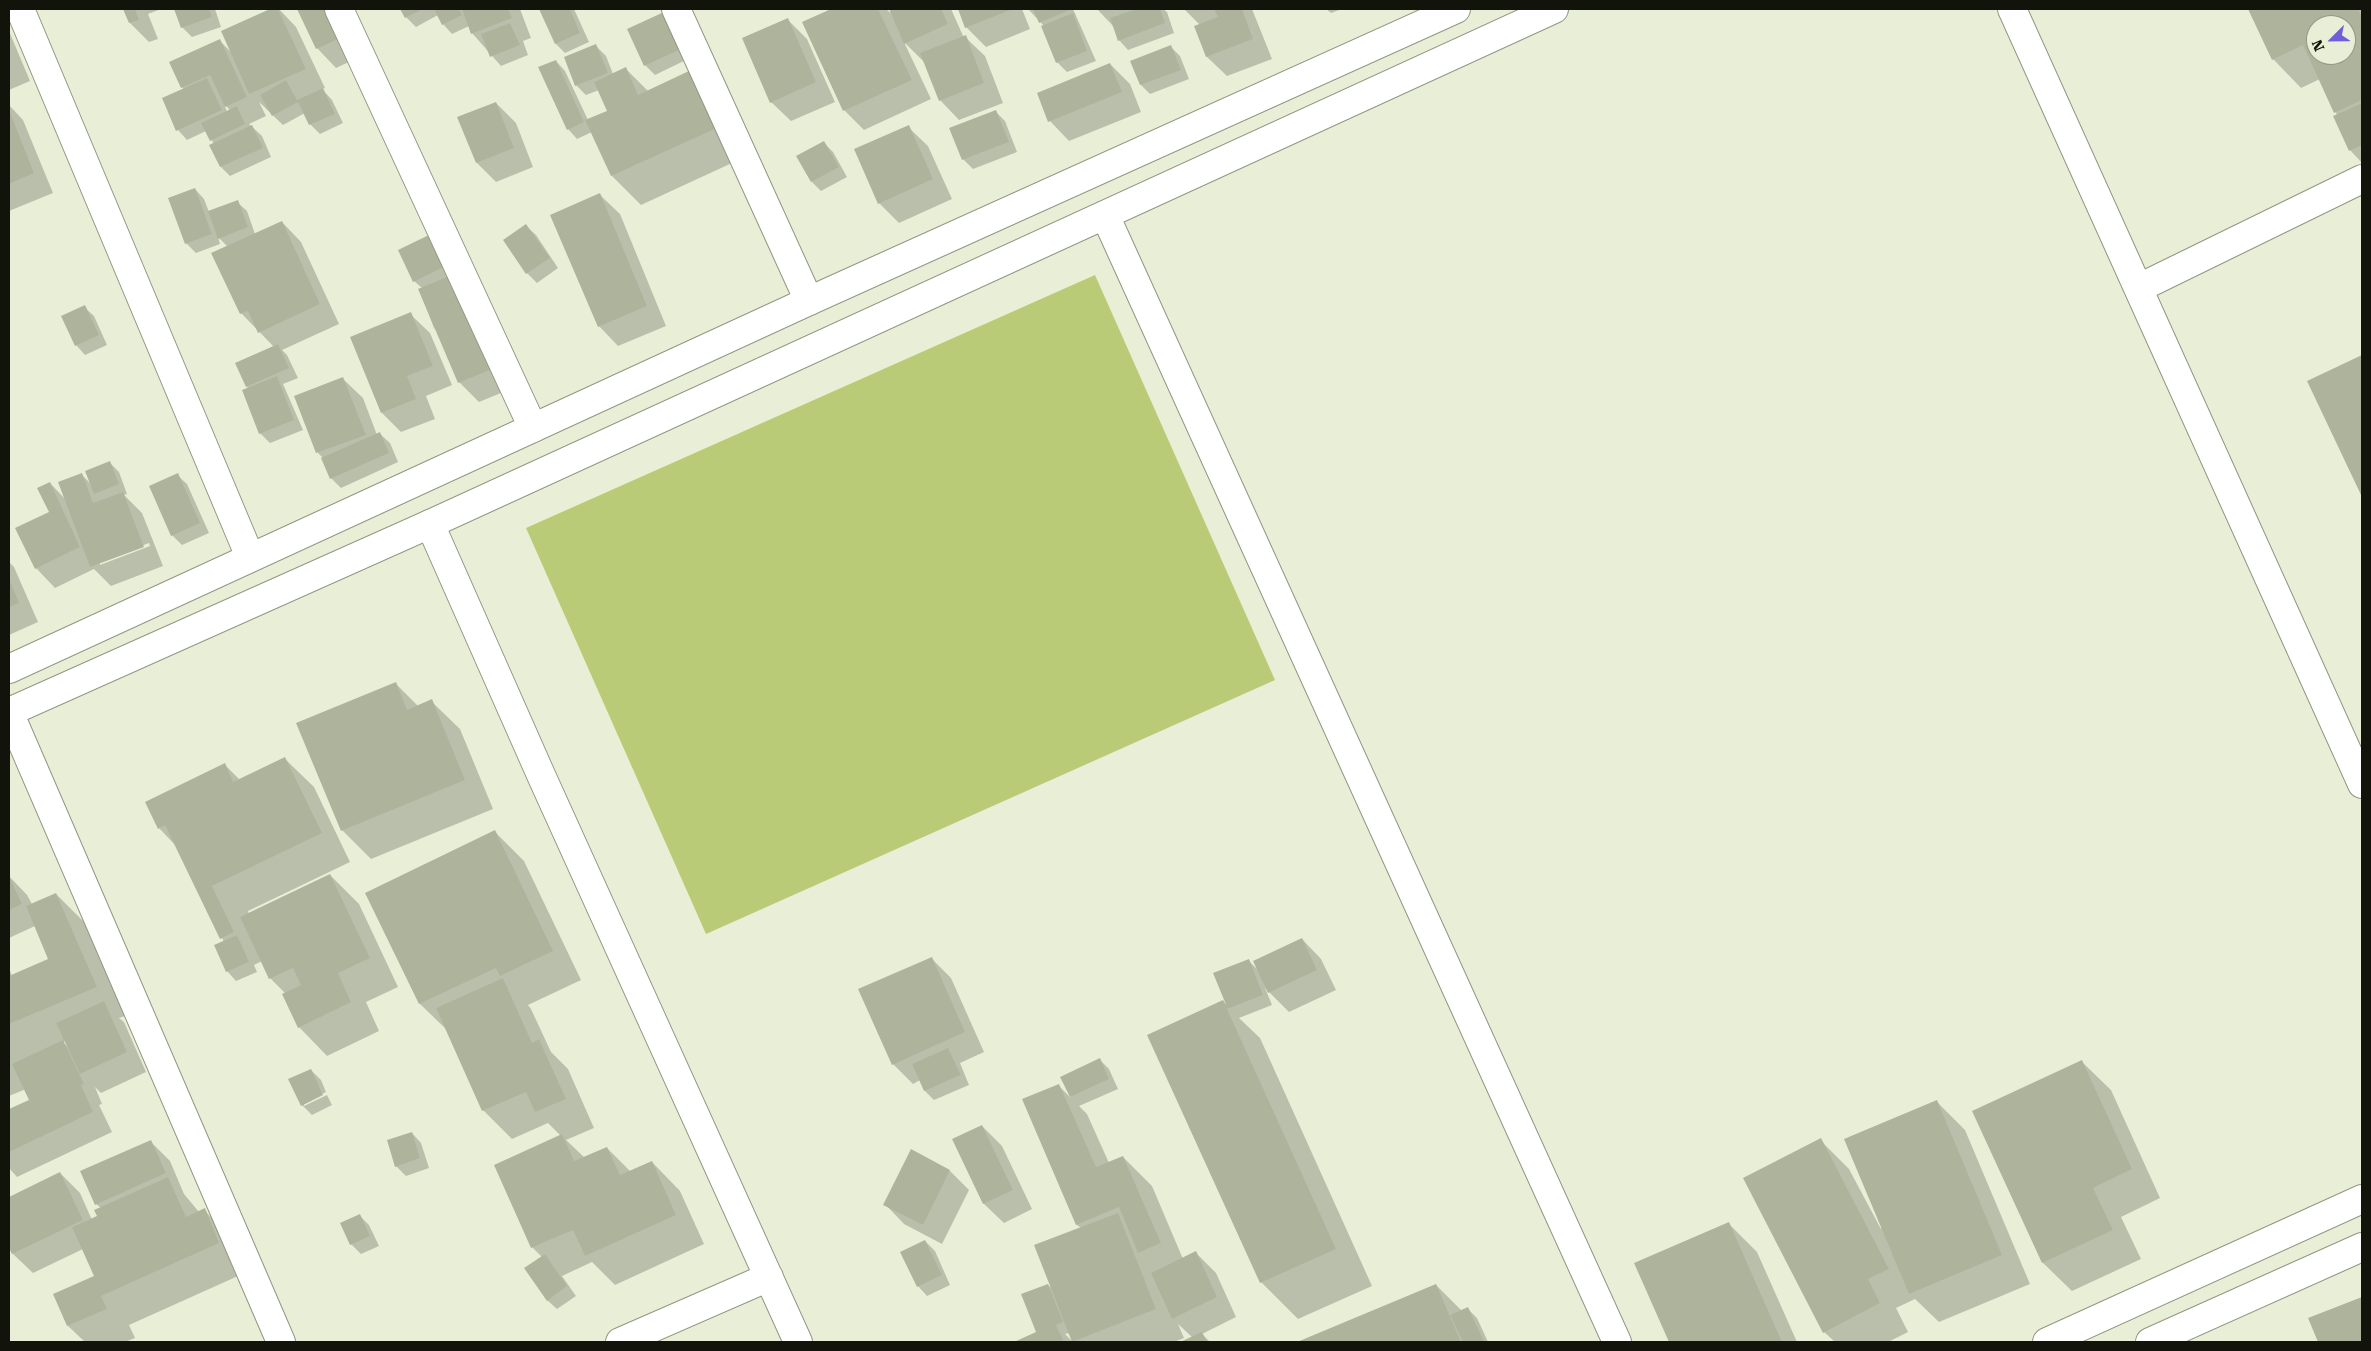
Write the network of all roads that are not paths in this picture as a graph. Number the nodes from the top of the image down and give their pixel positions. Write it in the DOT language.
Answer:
graph roads {
  1 [pos="20,9"];
  2 [pos="339,9"];
  3 [pos="676,9"];
  4 [pos="1456,9"];
  5 [pos="1554,9"];
  6 [pos="2012,9"];
  7 [pos="2362,179"];
  8 [pos="1105,215"];
  9 [pos="2139,288"];
  10 [pos="809,301"];
  11 [pos="533,428"];
  12 [pos="430,524"];
  13 [pos="250,557"];
  14 [pos="9,669"];
  15 [pos="9,712"];
  16 [pos="2362,784"];
  17 [pos="2362,1199"];
  18 [pos="2362,1247"];
  19 [pos="769,1277"];
  20 [pos="281,1342"];
  21 [pos="620,1342"];
  22 [pos="798,1342"];
  23 [pos="1617,1342"];
  24 [pos="2047,1342"];
  25 [pos="2150,1342"];
  1 -- 13 [label="street"];
  2 -- 11 [label="street"];
  3 -- 10 [label="street"];
  4 -- 10 [label="street"];
  5 -- 8 [label="street"];
  6 -- 9 [label="street"];
  7 -- 9 [label="street"];
  8 -- 12 [label="street"];
  8 -- 23 [label="street"];
  9 -- 16 [label="street"];
  10 -- 11 [label="street"];
  11 -- 13 [label="street"];
  12 -- 15 [label="street"];
  12 -- 19 [label="street"];
  13 -- 14 [label="street"];
  15 -- 20 [label="street"];
  17 -- 24 [label="street"];
  18 -- 25 [label="street"];
  19 -- 21 [label="street"];
  19 -- 22 [label="street"];
}
